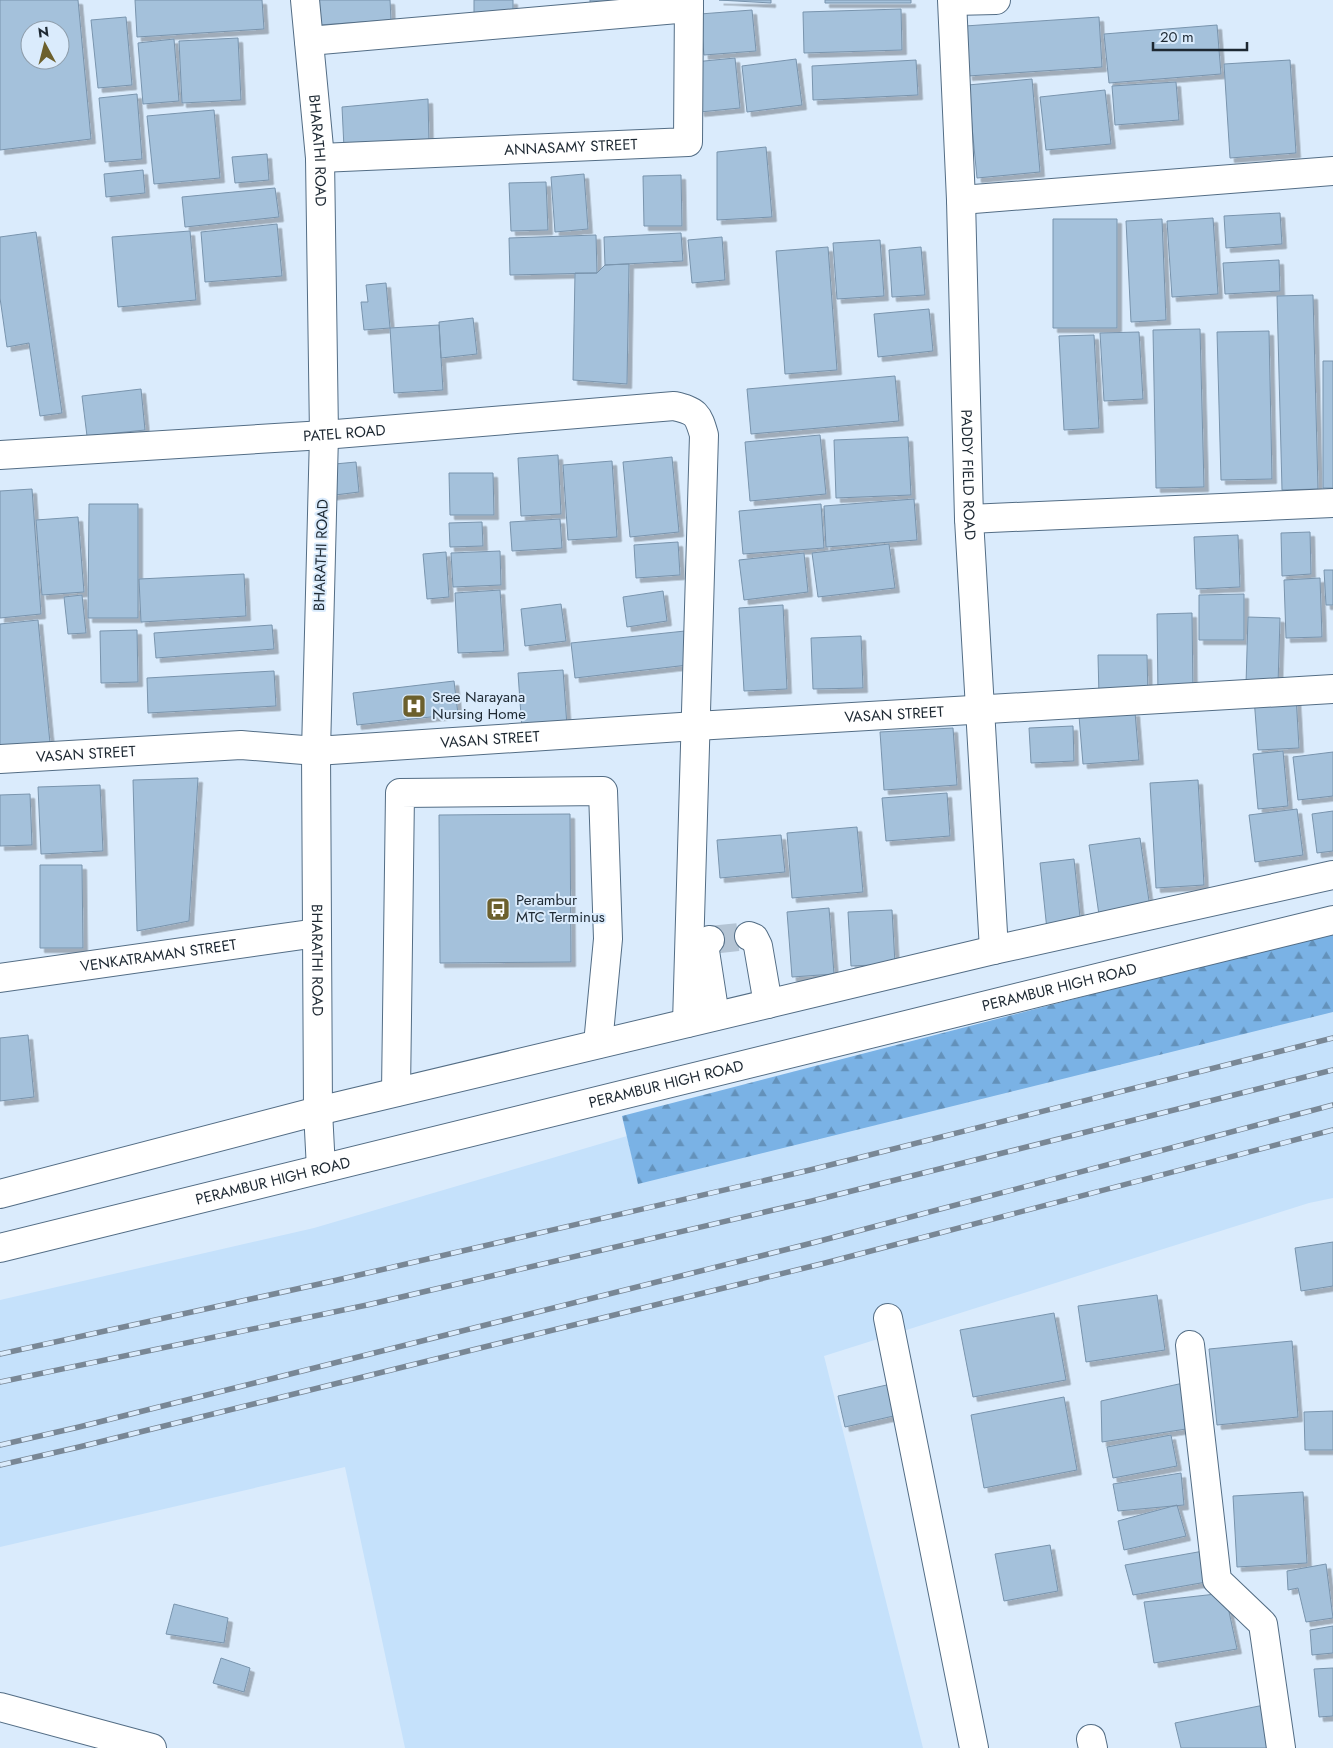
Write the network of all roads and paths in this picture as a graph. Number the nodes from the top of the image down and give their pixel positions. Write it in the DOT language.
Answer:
graph roads {
  1 [pos="305,0"];
  2 [pos="996,0"];
  3 [pos="953,1"];
  4 [pos="689,4"];
  5 [pos="309,41"];
  6 [pos="320,158"];
  7 [pos="1333,171"];
  8 [pos="960,200"];
  9 [pos="324,435"];
  10 [pos="0,455"];
  11 [pos="1333,503"];
  12 [pos="969,519"];
  13 [pos="1333,689"];
  14 [pos="980,710"];
  15 [pos="696,726"];
  16 [pos="316,751"];
  17 [pos="0,759"];
  18 [pos="1333,875"];
  19 [pos="1333,920"];
  20 [pos="317,933"];
  21 [pos="749,936"];
  22 [pos="710,940"];
  23 [pos="994,950"];
  24 [pos="0,978"];
  25 [pos="768,1004"];
  26 [pos="715,1016"];
  27 [pos="687,1023"];
  28 [pos="598,1044"];
  29 [pos="396,1092"];
  30 [pos="318,1110"];
  31 [pos="320,1169"];
  32 [pos="0,1194"];
  33 [pos="0,1248"];
  34 [pos="888,1318"];
  35 [pos="1190,1345"];
  36 [pos="0,1707"];
  37 [pos="152,1748"];
  38 [pos="974,1748"];
  39 [pos="1281,1748"];
  1 -- 5 [label="street, BHARATHI ROAD"];
  2 -- 3 [label="street"];
  3 -- 8 [label="street, PADDY FIELD ROAD"];
  4 -- 5 [label="street"];
  4 -- 6 [label="street, ANNASAMY STREET"];
  5 -- 6 [label="street, BHARATHI ROAD"];
  6 -- 9 [label="street, BHARATHI ROAD"];
  7 -- 8 [label="street"];
  8 -- 12 [label="street, PADDY FIELD ROAD"];
  9 -- 10 [label="street, PATEL ROAD"];
  9 -- 15 [label="street, PATEL ROAD"];
  9 -- 16 [label="street, BHARATHI ROAD"];
  11 -- 12 [label="street"];
  12 -- 14 [label="street, PADDY FIELD ROAD"];
  13 -- 14 [label="street, VASAN STREET"];
  14 -- 15 [label="street, VASAN STREET"];
  14 -- 23 [label="street, PADDY FIELD ROAD"];
  15 -- 16 [label="street, VASAN STREET"];
  15 -- 27 [label="street"];
  16 -- 17 [label="street, VASAN STREET"];
  16 -- 20 [label="street, BHARATHI ROAD"];
  18 -- 23 [label="street"];
  19 -- 31 [label="street, PERAMBUR HIGH ROAD"];
  20 -- 24 [label="street, VENKATRAMAN STREET"];
  20 -- 30 [label="street, BHARATHI ROAD"];
  21 -- 25 [label="street"];
  22 -- 26 [label="street"];
  23 -- 25 [label="street"];
  25 -- 26 [label="street"];
  26 -- 27 [label="street"];
  27 -- 28 [label="street"];
  28 -- 29 [label="street"];
  28 -- 29 [label="street"];
  29 -- 30 [label="street"];
  30 -- 31 [label="street, BHARATHI ROAD"];
  30 -- 32 [label="street"];
  31 -- 33 [label="street, PERAMBUR HIGH ROAD"];
  34 -- 38 [label="street"];
  35 -- 39 [label="street"];
  36 -- 37 [label="street"];
}
